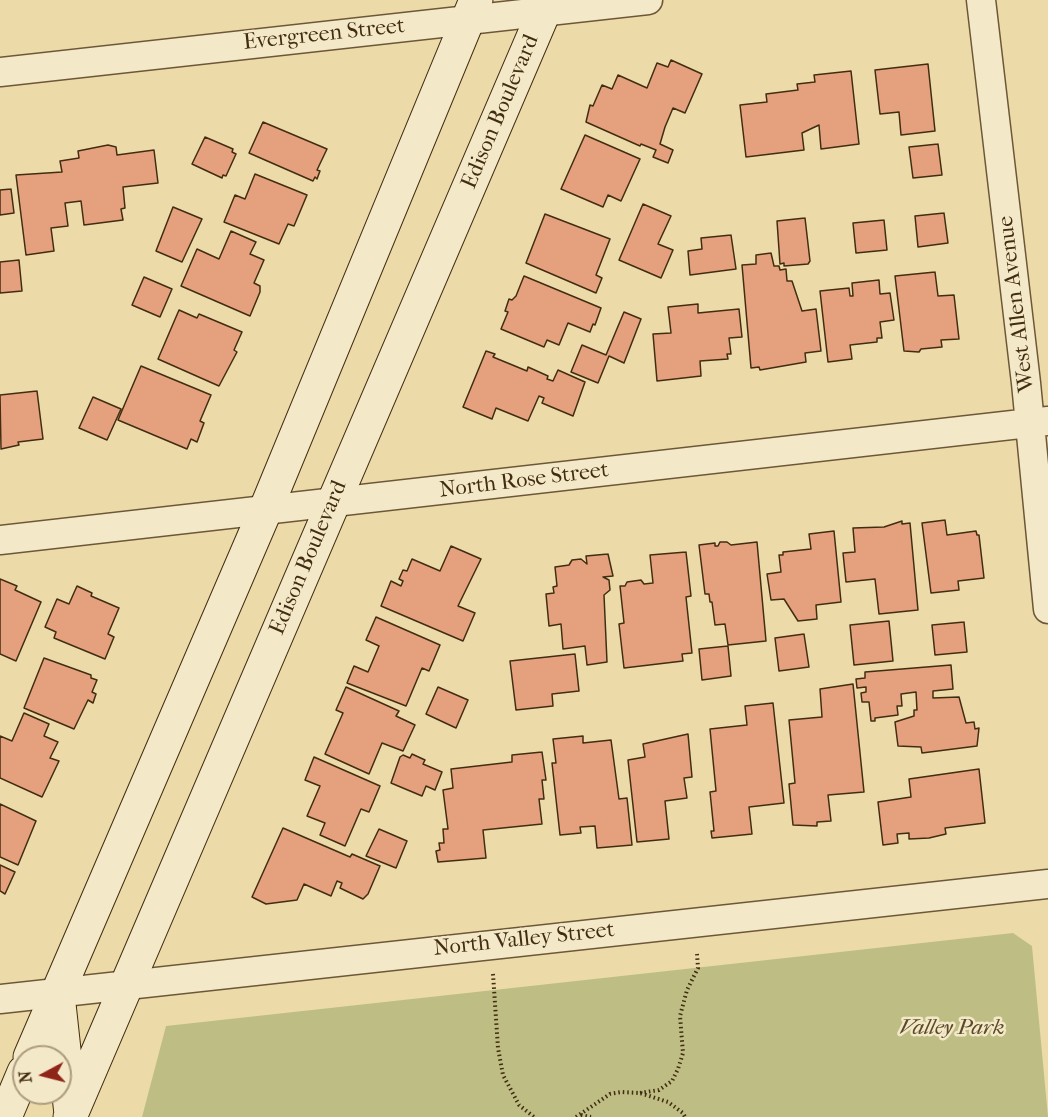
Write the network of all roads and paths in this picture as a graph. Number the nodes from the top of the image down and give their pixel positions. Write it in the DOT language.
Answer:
graph roads {
  1 [pos="648,0"];
  2 [pos="981,0"];
  3 [pos="546,6"];
  4 [pos="472,10"];
  5 [pos="0,72"];
  6 [pos="1039,422"];
  7 [pos="333,504"];
  8 [pos="265,511"];
  9 [pos="0,540"];
  10 [pos="1048,609"];
  11 [pos="1048,884"];
  12 [pos="694,922"];
  13 [pos="489,944"];
  14 [pos="128,983"];
  15 [pos="58,993"];
  16 [pos="0,999"];
  17 [pos="35,1045"];
  18 [pos="640,1093"];
  19 [pos="12,1100"];
  20 [pos="71,1116"];
  21 [pos="578,1116"];
  22 [pos="5,1117"];
  23 [pos="534,1117"];
  24 [pos="591,1117"];
  25 [pos="685,1117"];
  1 -- 3 [label="street, Evergreen Street"];
  2 -- 6 [label="street, West Allen Avenue"];
  3 -- 4 [label="street, Evergreen Street"];
  3 -- 7 [label="main road, Edison Boulevard"];
  4 -- 5 [label="street, Evergreen Street"];
  4 -- 8 [label="main road"];
  6 -- 7 [label="street, North Rose Street"];
  6 -- 10 [label="street, West Allen Avenue"];
  7 -- 8 [label="street, North Rose Street"];
  7 -- 14 [label="main road, Edison Boulevard"];
  8 -- 9 [label="street, North Rose Street"];
  8 -- 15 [label="main road"];
  11 -- 12 [label="street, North Valley Street"];
  12 -- 13 [label="street, North Valley Street"];
  12 -- 18 [label="path"];
  13 -- 14 [label="street, North Valley Street"];
  13 -- 23 [label="path"];
  14 -- 15 [label="street, North Valley Street"];
  14 -- 20 [label="main road, Edison Boulevard"];
  15 -- 16 [label="street, North Valley Street"];
  15 -- 17 [label="main road"];
  15 -- 20 [label="main road"];
  18 -- 21 [label="path"];
  18 -- 25 [label="path"];
  19 -- 22 [label="main road"];
  21 -- 24 [label="path"];
}
